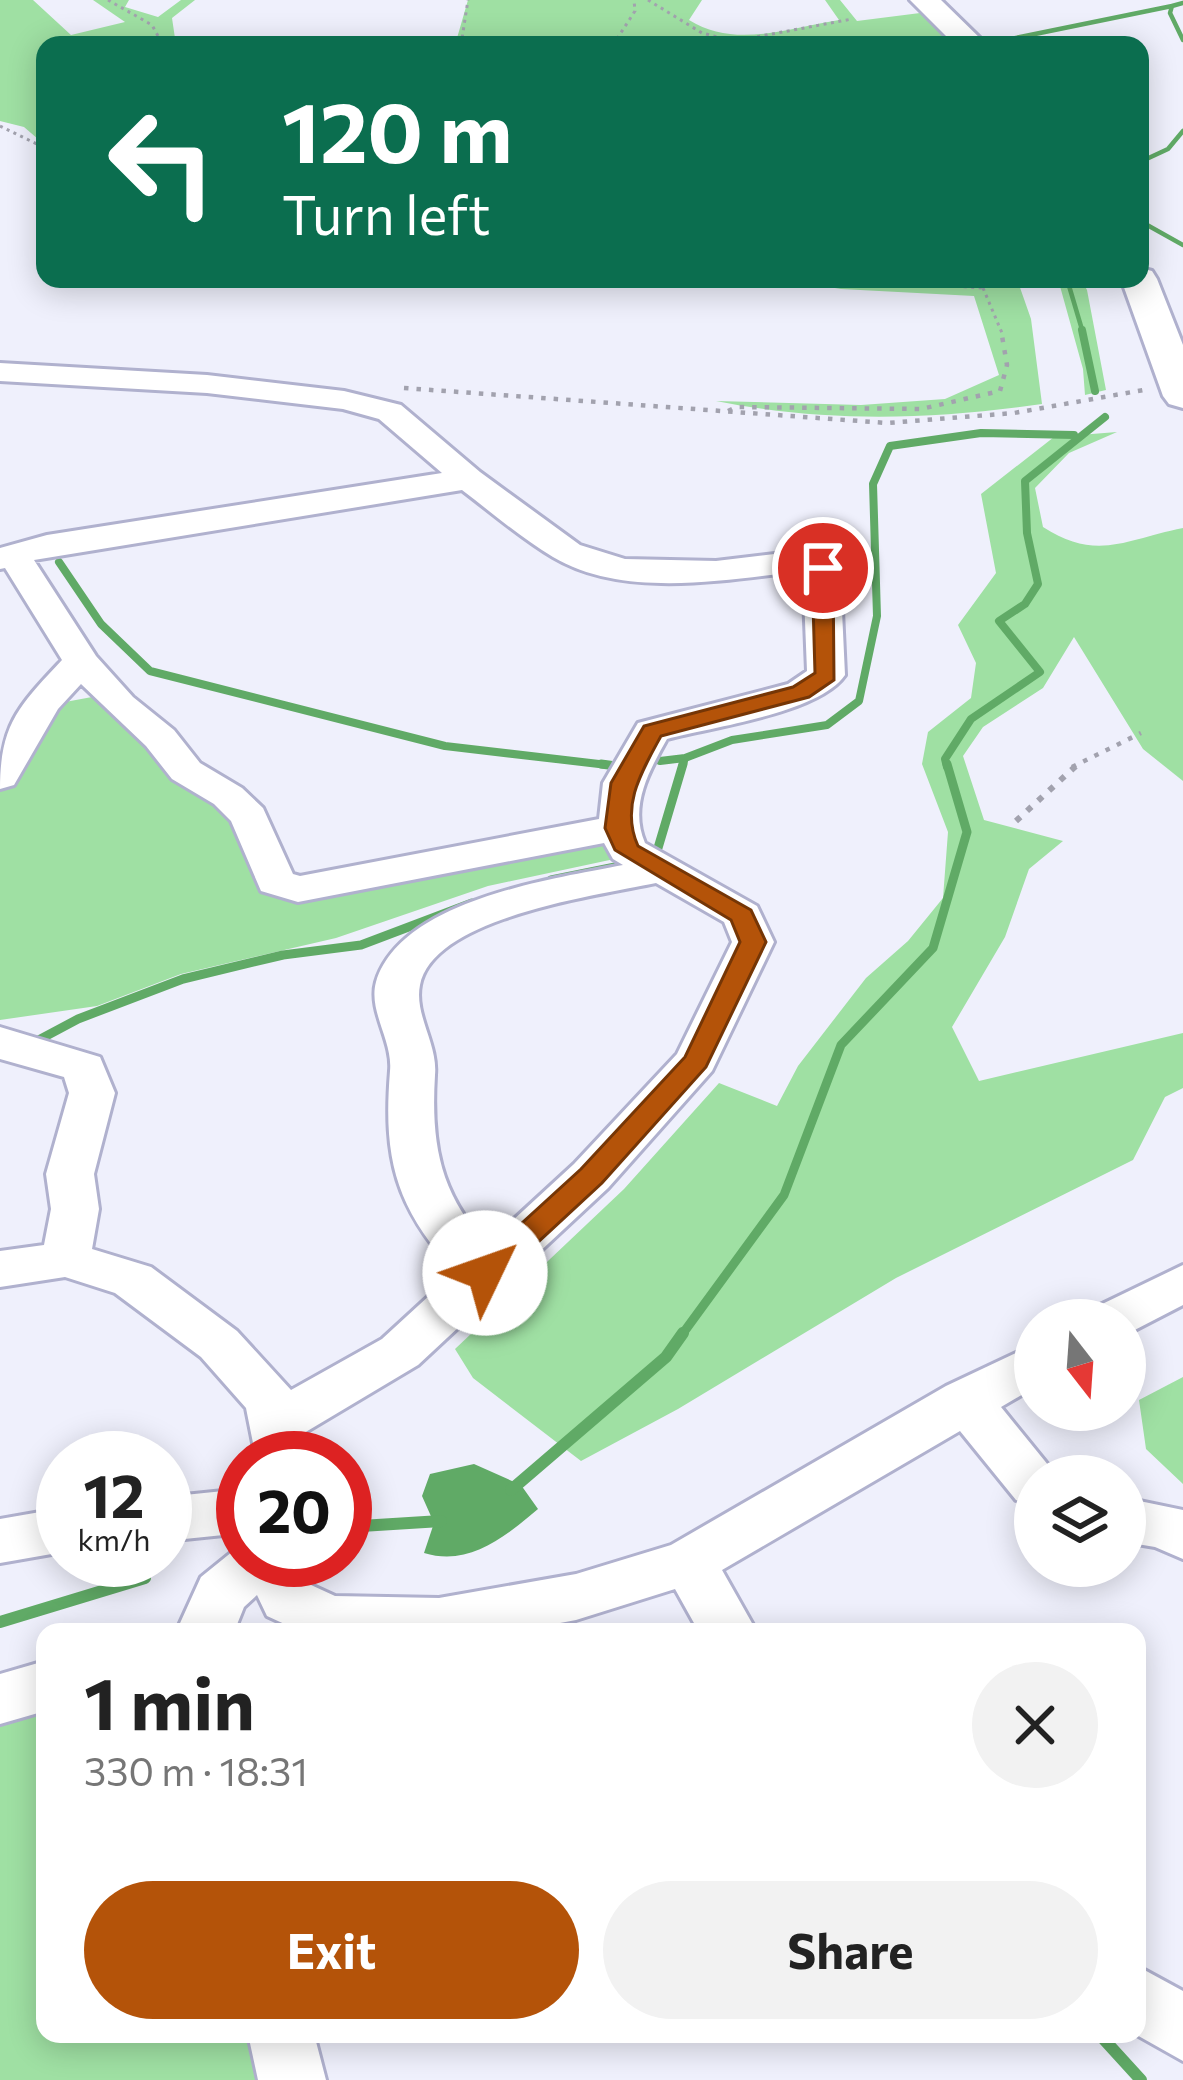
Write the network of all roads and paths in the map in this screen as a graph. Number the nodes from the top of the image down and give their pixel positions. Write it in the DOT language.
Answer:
graph roads {
  1 [pos="108,0"];
  2 [pos="468,0"];
  3 [pos="634,0"];
  4 [pos="648,0"];
  5 [pos="924,0"];
  6 [pos="852,19"];
  7 [pos="158,36"];
  8 [pos="462,36"];
  9 [pos="619,36"];
  10 [pos="715,36"];
  11 [pos="762,36"];
  12 [pos="963,36"];
  13 [pos="0,127"];
  14 [pos="36,144"];
  15 [pos="982,288"];
  16 [pos="1142,288"];
  17 [pos="0,372"];
  18 [pos="395,387"];
  19 [pos="1181,392"];
  20 [pos="725,412"];
  21 [pos="468,479"];
  22 [pos="6,557"];
  23 [pos="81,662"];
  24 [pos="1141,733"];
  25 [pos="0,777"];
  26 [pos="1016,821"];
  27 [pos="618,828"];
  28 [pos="664,869"];
  29 [pos="0,1042"];
  30 [pos="66,1259"];
  31 [pos="0,1269"];
  32 [pos="485,1273"];
  33 [pos="1183,1283"];
  34 [pos="1146,1303"];
  35 [pos="1014,1374"];
  36 [pos="965,1400"];
  37 [pos="277,1431"];
  38 [pos="293,1431"];
  39 [pos="1014,1460"];
  40 [pos="1146,1524"];
  41 [pos="36,1535"];
  42 [pos="1183,1538"];
  43 [pos="0,1541"];
  44 [pos="688,1562"];
  45 [pos="228,1587"];
  46 [pos="283,1587"];
  47 [pos="209,1623"];
  48 [pos="723,1623"];
  49 [pos="36,1689"];
  50 [pos="0,1699"];
  51 [pos="1146,2003"];
  52 [pos="1183,2030"];
  53 [pos="283,2043"];
  54 [pos="292,2080"];
  1 -- 7 [label="path"];
  2 -- 8 [label="path"];
  3 -- 9 [label="path"];
  4 -- 10 [label="path"];
  5 -- 12 [label="main road"];
  6 -- 11 [label="path"];
  13 -- 14 [label="path"];
  15 -- 20 [label="path"];
  16 -- 19 [label="main road"];
  17 -- 21 [label="lane"];
  18 -- 20 [label="path"];
  19 -- 20 [label="path"];
  21 -- 22 [label="lane"];
  21 -- 27 [label="lane"];
  22 -- 23 [label="lane"];
  23 -- 25 [label="lane"];
  23 -- 27 [label="lane"];
  24 -- 26 [label="path"];
  27 -- 28 [label="lane"];
  28 -- 32 [label="lane"];
  28 -- 32 [label="lane"];
  29 -- 30 [label="lane"];
  30 -- 31 [label="lane"];
  30 -- 37 [label="lane"];
  32 -- 38 [label="lane"];
  33 -- 34 [label="lane"];
  35 -- 36 [label="lane"];
  36 -- 39 [label="lane"];
  36 -- 44 [label="lane"];
  40 -- 42 [label="lane"];
  41 -- 43 [label="lane"];
  44 -- 46 [label="lane"];
  44 -- 48 [label="lane"];
  45 -- 47 [label="lane"];
  49 -- 50 [label="lane"];
  51 -- 52 [label="lane"];
  53 -- 54 [label="lane"];
}
